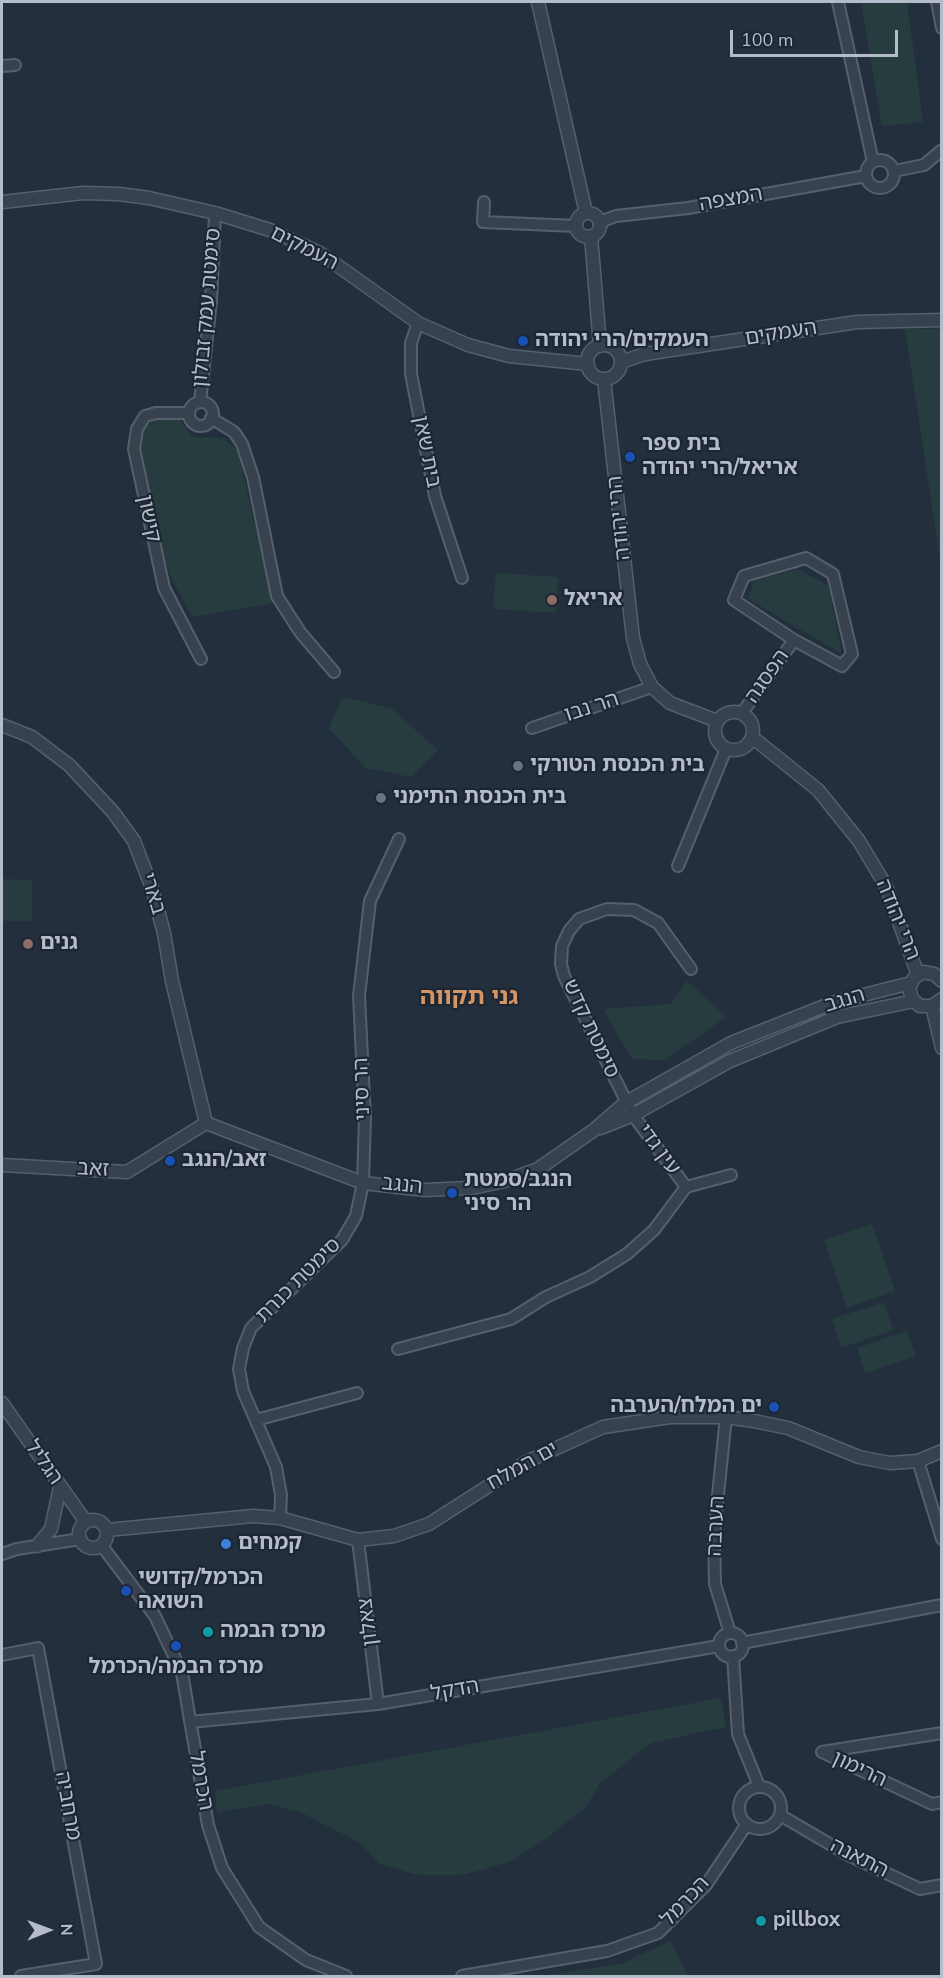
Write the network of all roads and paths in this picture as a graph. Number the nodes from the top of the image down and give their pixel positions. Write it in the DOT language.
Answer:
graph roads {
  1 [pos="538,2"];
  2 [pos="838,2"];
  3 [pos="937,2"];
  4 [pos="942,28"];
  5 [pos="15,65"];
  6 [pos="2,66"];
  7 [pos="942,150"];
  8 [pos="873,162"];
  9 [pos="894,171"];
  10 [pos="866,176"];
  11 [pos="2,202"];
  12 [pos="484,202"];
  13 [pos="215,213"];
  14 [pos="586,213"];
  15 [pos="576,226"];
  16 [pos="599,226"];
  17 [pos="591,236"];
  18 [pos="942,320"];
  19 [pos="418,323"];
  20 [pos="600,346"];
  21 [pos="621,362"];
  22 [pos="588,364"];
  23 [pos="604,379"];
  24 [pos="200,402"];
  25 [pos="189,413"];
  26 [pos="212,418"];
  27 [pos="462,578"];
  28 [pos="794,640"];
  29 [pos="201,659"];
  30 [pos="334,672"];
  31 [pos="652,687"];
  32 [pos="742,713"];
  33 [pos="717,721"];
  34 [pos="2,725"];
  35 [pos="532,728"];
  36 [pos="752,737"];
  37 [pos="726,749"];
  38 [pos="399,839"];
  39 [pos="678,866"];
  40 [pos="691,969"];
  41 [pos="939,976"];
  42 [pos="914,979"];
  43 [pos="914,1001"];
  44 [pos="937,1003"];
  45 [pos="942,1048"];
  46 [pos="625,1103"];
  47 [pos="633,1115"];
  48 [pos="206,1123"];
  49 [pos="594,1130"];
  50 [pos="2,1165"];
  51 [pos="731,1175"];
  52 [pos="363,1182"];
  53 [pos="686,1187"];
  54 [pos="398,1348"];
  55 [pos="357,1393"];
  56 [pos="2,1403"];
  57 [pos="726,1417"];
  58 [pos="256,1420"];
  59 [pos="942,1451"];
  60 [pos="918,1461"];
  61 [pos="60,1487"];
  62 [pos="280,1518"];
  63 [pos="86,1522"];
  64 [pos="107,1530"];
  65 [pos="80,1539"];
  66 [pos="942,1539"];
  67 [pos="358,1540"];
  68 [pos="37,1546"];
  69 [pos="102,1546"];
  70 [pos="2,1554"];
  71 [pos="942,1605"];
  72 [pos="730,1633"];
  73 [pos="742,1643"];
  74 [pos="719,1646"];
  75 [pos="2,1656"];
  76 [pos="733,1656"];
  77 [pos="378,1704"];
  78 [pos="190,1722"];
  79 [pos="942,1733"];
  80 [pos="759,1786"];
  81 [pos="942,1802"];
  82 [pos="780,1815"];
  83 [pos="747,1824"];
  84 [pos="942,1885"];
  85 [pos="21,1977"];
  86 [pos="346,1977"];
  87 [pos="462,1977"];
  1 -- 14 [label="street"];
  2 -- 8 [label="street"];
  3 -- 4 [label="street"];
  5 -- 6 [label="street"];
  7 -- 9 [label="street"];
  8 -- 9 [label="street"];
  8 -- 10 [label="street"];
  9 -- 10 [label="street"];
  10 -- 16 [label="street, המצפה"];
  11 -- 13 [label="street, העמקים"];
  12 -- 15 [label="street"];
  13 -- 19 [label="street, העמקים"];
  13 -- 24 [label="street, סימטת עמק זבולון"];
  14 -- 15 [label="street"];
  14 -- 16 [label="street"];
  15 -- 17 [label="street"];
  16 -- 17 [label="street"];
  17 -- 20 [label="street"];
  18 -- 21 [label="street, העמקים"];
  19 -- 22 [label="street, העמקים"];
  19 -- 27 [label="street, בית שאן"];
  20 -- 21 [label="street"];
  20 -- 22 [label="street"];
  21 -- 23 [label="street"];
  22 -- 23 [label="street"];
  23 -- 31 [label="street, הרי יהודה"];
  24 -- 25 [label="street"];
  24 -- 26 [label="street"];
  25 -- 26 [label="street"];
  25 -- 29 [label="street, קישון"];
  26 -- 30 [label="street, סימטת עמק זבולון"];
  28 -- 28 [label="street, הפסגה"];
  28 -- 32 [label="street, הפסגה"];
  31 -- 33 [label="street, הרי יהודה"];
  31 -- 35 [label="street, הר נבו"];
  32 -- 33 [label="street"];
  32 -- 36 [label="street"];
  33 -- 37 [label="street"];
  34 -- 48 [label="street, בארי"];
  36 -- 37 [label="street"];
  36 -- 42 [label="street, הרי יהודה"];
  37 -- 39 [label="street"];
  38 -- 52 [label="street, הר סיני"];
  40 -- 46 [label="street, סימטת קדש"];
  41 -- 42 [label="street, הנגב"];
  42 -- 43 [label="street, הרי יהודה"];
  42 -- 46 [label="street, הנגב"];
  43 -- 44 [label="street"];
  43 -- 47 [label="street, הנגב"];
  44 -- 45 [label="street"];
  46 -- 47 [label="street, עין גדי"];
  46 -- 49 [label="street, הנגב"];
  47 -- 49 [label="street, הנגב"];
  47 -- 53 [label="street, עין גדי"];
  48 -- 50 [label="street, זאב"];
  48 -- 52 [label="street, הנגב"];
  49 -- 52 [label="street, הנגב"];
  51 -- 53 [label="street, עין גדי"];
  52 -- 58 [label="street, סימטת כנרת"];
  53 -- 54 [label="street"];
  55 -- 58 [label="street"];
  56 -- 61 [label="street, הגליל"];
  57 -- 60 [label="street, ים המלח"];
  57 -- 67 [label="street, ים המלח"];
  57 -- 72 [label="street, הערבה"];
  58 -- 62 [label="street, סימטת כנרת"];
  59 -- 60 [label="street, ים המלח"];
  60 -- 66 [label="street"];
  61 -- 63 [label="street, הגליל"];
  61 -- 68 [label="street"];
  62 -- 64 [label="street, ים המלח"];
  62 -- 67 [label="street, ים המלח"];
  63 -- 64 [label="street"];
  63 -- 65 [label="street"];
  64 -- 69 [label="street"];
  65 -- 68 [label="street"];
  65 -- 69 [label="street"];
  67 -- 77 [label="street, צאלון"];
  68 -- 70 [label="street"];
  69 -- 78 [label="street, הכרמל"];
  71 -- 73 [label="street"];
  72 -- 73 [label="street"];
  72 -- 74 [label="street"];
  73 -- 76 [label="street"];
  74 -- 76 [label="street"];
  74 -- 77 [label="street, הדקל"];
  75 -- 85 [label="street, מרחביה"];
  76 -- 80 [label="street"];
  77 -- 78 [label="street, הדקל"];
  78 -- 86 [label="street, הכרמל"];
  79 -- 81 [label="street, הרימון"];
  80 -- 82 [label="street"];
  80 -- 83 [label="street"];
  82 -- 83 [label="street"];
  82 -- 84 [label="street, התאנה"];
  83 -- 87 [label="street, הכרמל"];
}
